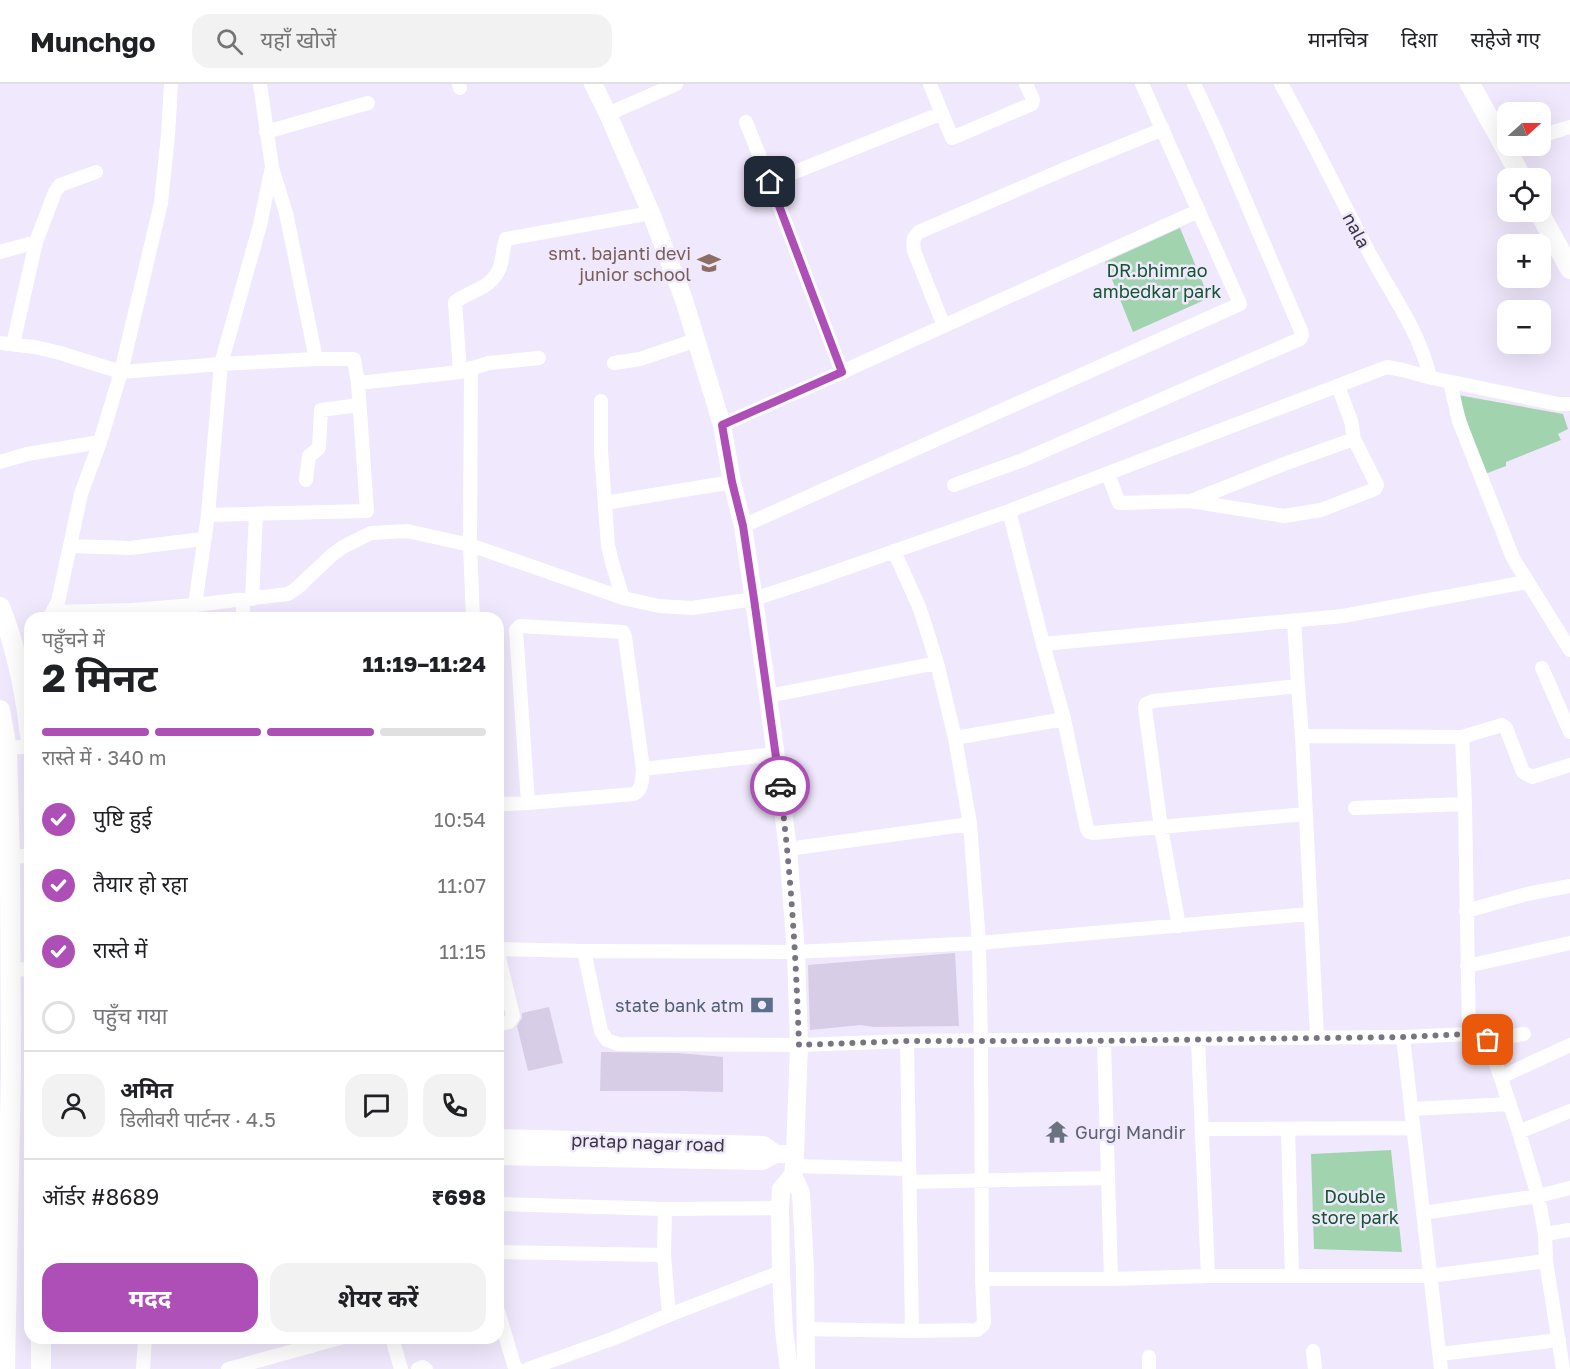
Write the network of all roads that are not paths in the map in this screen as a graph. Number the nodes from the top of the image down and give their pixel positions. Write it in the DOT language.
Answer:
graph roads {
  1 [pos="171,84"];
  2 [pos="260,84"];
  3 [pos="593,84"];
  4 [pos="676,84"];
  5 [pos="930,84"];
  6 [pos="1026,84"];
  7 [pos="1142,84"];
  8 [pos="1194,84"];
  9 [pos="1281,84"];
  10 [pos="1470,84"];
  11 [pos="368,103"];
  12 [pos="942,112"];
  13 [pos="608,114"];
  14 [pos="746,122"];
  15 [pos="1570,127"];
  16 [pos="1163,129"];
  17 [pos="1497,130"];
  18 [pos="266,132"];
  19 [pos="1551,133"];
  20 [pos="272,167"];
  21 [pos="96,172"];
  22 [pos="770,182"];
  23 [pos="1198,211"];
  24 [pos="651,213"];
  25 [pos="1544,222"];
  26 [pos="36,242"];
  27 [pos="0,252"];
  28 [pos="1570,269"];
  29 [pos="944,326"];
  30 [pos="696,340"];
  31 [pos="6,343"];
  32 [pos="539,358"];
  33 [pos="316,359"];
  34 [pos="614,363"];
  35 [pos="221,364"];
  36 [pos="465,370"];
  37 [pos="121,372"];
  38 [pos="842,372"];
  39 [pos="1438,379"];
  40 [pos="358,383"];
  41 [pos="1338,386"];
  42 [pos="601,401"];
  43 [pos="1570,404"];
  44 [pos="359,405"];
  45 [pos="722,425"];
  46 [pos="1354,439"];
  47 [pos="100,442"];
  48 [pos="0,462"];
  49 [pos="1108,474"];
  50 [pos="306,480"];
  51 [pos="732,482"];
  52 [pos="954,485"];
  53 [pos="1190,501"];
  54 [pos="605,503"];
  55 [pos="1009,512"];
  56 [pos="256,514"];
  57 [pos="208,515"];
  58 [pos="743,526"];
  59 [pos="203,539"];
  60 [pos="470,545"];
  61 [pos="70,546"];
  62 [pos="894,551"];
  63 [pos="1527,582"];
  64 [pos="623,598"];
  65 [pos="754,599"];
  66 [pos="247,600"];
  67 [pos="195,605"];
  68 [pos="0,608"];
  69 [pos="53,612"];
  70 [pos="99,612"];
  71 [pos="244,612"];
  72 [pos="473,612"];
  73 [pos="1294,620"];
  74 [pos="1043,644"];
  75 [pos="1570,650"];
  76 [pos="23,655"];
  77 [pos="937,663"];
  78 [pos="1542,668"];
  79 [pos="1298,686"];
  80 [pos="768,696"];
  81 [pos="0,710"];
  82 [pos="1064,719"];
  83 [pos="1570,732"];
  84 [pos="1302,736"];
  85 [pos="1462,737"];
  86 [pos="955,738"];
  87 [pos="24,747"];
  88 [pos="4,749"];
  89 [pos="776,754"];
  90 [pos="1570,765"];
  91 [pos="643,769"];
  92 [pos="528,803"];
  93 [pos="504,804"];
  94 [pos="1465,804"];
  95 [pos="1355,808"];
  96 [pos="1306,814"];
  97 [pos="970,824"];
  98 [pos="1161,828"];
  99 [pos="788,849"];
  100 [pos="24,856"];
  101 [pos="10,858"];
  102 [pos="1570,886"];
  103 [pos="1466,911"];
  104 [pos="1310,914"];
  105 [pos="1179,926"];
  106 [pos="979,943"];
  107 [pos="1570,943"];
  108 [pos="504,951"];
  109 [pos="584,951"];
  110 [pos="796,952"];
  111 [pos="1467,966"];
  112 [pos="20,969"];
  113 [pos="504,977"];
  114 [pos="504,1023"];
  115 [pos="1469,1034"];
  116 [pos="1524,1034"];
  117 [pos="1317,1037"];
  118 [pos="1403,1037"];
  119 [pos="1198,1040"];
  120 [pos="1488,1040"];
  121 [pos="907,1041"];
  122 [pos="1104,1041"];
  123 [pos="981,1042"];
  124 [pos="799,1045"];
  125 [pos="1570,1046"];
  126 [pos="6,1069"];
  127 [pos="1501,1077"];
  128 [pos="1510,1104"];
  129 [pos="1412,1109"];
  130 [pos="1570,1111"];
  131 [pos="1287,1128"];
  132 [pos="1414,1128"];
  133 [pos="1202,1129"];
  134 [pos="1519,1132"];
  135 [pos="504,1138"];
  136 [pos="776,1154"];
  137 [pos="504,1156"];
  138 [pos="794,1165"];
  139 [pos="909,1176"];
  140 [pos="1108,1178"];
  141 [pos="982,1180"];
  142 [pos="1570,1188"];
  143 [pos="1538,1196"];
  144 [pos="504,1204"];
  145 [pos="780,1208"];
  146 [pos="665,1209"];
  147 [pos="1423,1213"];
  148 [pos="1570,1230"];
  149 [pos="1545,1234"];
  150 [pos="504,1252"];
  151 [pos="664,1255"];
  152 [pos="1546,1261"];
  153 [pos="781,1272"];
  154 [pos="1208,1276"];
  155 [pos="1292,1276"];
  156 [pos="1430,1276"];
  157 [pos="1111,1279"];
  158 [pos="982,1280"];
  159 [pos="669,1315"];
  160 [pos="805,1329"];
  161 [pos="504,1331"];
  162 [pos="912,1331"];
  163 [pos="1559,1340"];
  164 [pos="41,1344"];
  165 [pos="145,1344"];
  166 [pos="287,1344"];
  167 [pos="318,1344"];
  168 [pos="394,1344"];
  169 [pos="1313,1351"];
  170 [pos="289,1352"];
  171 [pos="1440,1354"];
  172 [pos="5,1369"];
  173 [pos="41,1369"];
  174 [pos="143,1369"];
  175 [pos="228,1369"];
  176 [pos="401,1369"];
  177 [pos="418,1369"];
  178 [pos="426,1369"];
  179 [pos="517,1369"];
  180 [pos="528,1369"];
  181 [pos="789,1369"];
  182 [pos="806,1369"];
  183 [pos="1315,1369"];
  184 [pos="1441,1369"];
  185 [pos="1563,1369"];
  1 -- 37 [label="street"];
  2 -- 18 [label="street"];
  3 -- 13 [label="street"];
  4 -- 13 [label="street"];
  5 -- 12 [label="street"];
  6 -- 12 [label="street"];
  7 -- 16 [label="street"];
  8 -- 52 [label="street"];
  9 -- 39 [label="street, nala"];
  10 -- 17 [label="main road"];
  11 -- 18 [label="street"];
  12 -- 22 [label="street"];
  13 -- 24 [label="street"];
  14 -- 22 [label="street"];
  15 -- 19 [label="street"];
  16 -- 23 [label="street"];
  16 -- 29 [label="street"];
  18 -- 20 [label="street"];
  20 -- 33 [label="street"];
  20 -- 35 [label="street"];
  21 -- 26 [label="street"];
  22 -- 38 [label="street"];
  23 -- 29 [label="street"];
  23 -- 58 [label="street"];
  24 -- 30 [label="street"];
  24 -- 36 [label="street"];
  25 -- 28 [label="main road"];
  26 -- 27 [label="street"];
  26 -- 31 [label="street"];
  29 -- 38 [label="street"];
  30 -- 34 [label="street"];
  30 -- 45 [label="street"];
  31 -- 37 [label="street"];
  32 -- 36 [label="street"];
  33 -- 35 [label="street"];
  33 -- 40 [label="street"];
  35 -- 37 [label="street"];
  35 -- 57 [label="street"];
  36 -- 40 [label="street"];
  36 -- 60 [label="street"];
  37 -- 47 [label="street"];
  38 -- 45 [label="street"];
  39 -- 41 [label="street"];
  39 -- 43 [label="street"];
  39 -- 63 [label="street, nala"];
  40 -- 44 [label="street"];
  41 -- 46 [label="street"];
  41 -- 49 [label="street"];
  42 -- 54 [label="street"];
  44 -- 50 [label="street"];
  44 -- 56 [label="street"];
  45 -- 51 [label="street"];
  46 -- 53 [label="street"];
  46 -- 53 [label="street"];
  47 -- 48 [label="street"];
  47 -- 61 [label="street"];
  49 -- 53 [label="street"];
  49 -- 55 [label="street"];
  51 -- 54 [label="street"];
  51 -- 58 [label="street"];
  54 -- 64 [label="street"];
  55 -- 62 [label="street"];
  55 -- 74 [label="street"];
  56 -- 57 [label="street"];
  56 -- 66 [label="street"];
  57 -- 59 [label="street"];
  58 -- 65 [label="street"];
  59 -- 61 [label="street"];
  59 -- 67 [label="street"];
  60 -- 64 [label="street"];
  60 -- 66 [label="street"];
  60 -- 72 [label="street"];
  61 -- 69 [label="street"];
  62 -- 65 [label="street"];
  62 -- 77 [label="street"];
  63 -- 73 [label="street"];
  63 -- 75 [label="street, nala"];
  64 -- 65 [label="street"];
  65 -- 80 [label="street"];
  66 -- 67 [label="street"];
  66 -- 71 [label="street"];
  67 -- 70 [label="street"];
  68 -- 76 [label="main road"];
  73 -- 74 [label="street"];
  73 -- 79 [label="street"];
  74 -- 82 [label="street"];
  77 -- 80 [label="street"];
  77 -- 86 [label="street"];
  78 -- 83 [label="street"];
  79 -- 84 [label="street"];
  79 -- 98 [label="street"];
  80 -- 89 [label="street"];
  81 -- 88 [label="main road"];
  82 -- 86 [label="street"];
  82 -- 98 [label="street"];
  84 -- 85 [label="street"];
  84 -- 96 [label="street"];
  85 -- 90 [label="street"];
  85 -- 94 [label="street"];
  86 -- 97 [label="street"];
  87 -- 88 [label="street"];
  88 -- 101 [label="main road"];
  89 -- 91 [label="street"];
  89 -- 99 [label="street"];
  91 -- 92 [label="street"];
  91 -- 92 [label="street"];
  92 -- 93 [label="street"];
  94 -- 95 [label="street"];
  94 -- 103 [label="street"];
  96 -- 98 [label="street"];
  96 -- 104 [label="street"];
  97 -- 99 [label="street"];
  97 -- 106 [label="street"];
  98 -- 105 [label="street"];
  99 -- 110 [label="street"];
  100 -- 101 [label="street"];
  101 -- 112 [label="main road"];
  102 -- 103 [label="street"];
  103 -- 111 [label="street"];
  104 -- 105 [label="street"];
  104 -- 117 [label="street"];
  105 -- 106 [label="street"];
  106 -- 110 [label="street"];
  106 -- 123 [label="street"];
  107 -- 111 [label="street"];
  108 -- 109 [label="street"];
  109 -- 110 [label="street"];
  109 -- 124 [label="street"];
  110 -- 124 [label="street"];
  111 -- 115 [label="street"];
  112 -- 126 [label="main road"];
  113 -- 114 [label="street"];
  115 -- 118 [label="street"];
  115 -- 120 [label="street"];
  116 -- 120 [label="street"];
  117 -- 118 [label="street"];
  117 -- 119 [label="street"];
  118 -- 129 [label="street"];
  119 -- 122 [label="street"];
  119 -- 133 [label="street"];
  120 -- 127 [label="street"];
  121 -- 123 [label="street"];
  121 -- 124 [label="street"];
  121 -- 139 [label="street"];
  122 -- 123 [label="street"];
  122 -- 140 [label="street"];
  123 -- 141 [label="street"];
  124 -- 138 [label="street"];
  125 -- 127 [label="street"];
  126 -- 172 [label="main road"];
  127 -- 128 [label="street"];
  128 -- 129 [label="street"];
  128 -- 134 [label="street"];
  129 -- 132 [label="street"];
  130 -- 134 [label="street"];
  131 -- 132 [label="street"];
  131 -- 133 [label="street"];
  131 -- 155 [label="street"];
  132 -- 147 [label="street"];
  133 -- 154 [label="street"];
  134 -- 143 [label="street"];
  135 -- 136 [label="street, pratap nagar road"];
  136 -- 137 [label="street"];
  136 -- 138 [label="street, pratap nagar road"];
  138 -- 139 [label="street"];
  138 -- 145 [label="street"];
  138 -- 160 [label="street"];
  139 -- 141 [label="street"];
  139 -- 162 [label="street"];
  140 -- 141 [label="street"];
  140 -- 157 [label="street"];
  141 -- 158 [label="street"];
  142 -- 143 [label="street"];
  143 -- 147 [label="street"];
  143 -- 149 [label="street"];
  144 -- 146 [label="street"];
  145 -- 146 [label="street"];
  145 -- 153 [label="street"];
  146 -- 151 [label="street"];
  147 -- 156 [label="street"];
  148 -- 149 [label="street"];
  149 -- 152 [label="street"];
  150 -- 151 [label="street"];
  151 -- 159 [label="street"];
  152 -- 156 [label="street"];
  152 -- 163 [label="street"];
  153 -- 159 [label="street"];
  153 -- 181 [label="street"];
  154 -- 155 [label="street"];
  154 -- 157 [label="street"];
  155 -- 156 [label="street"];
  156 -- 171 [label="street"];
  157 -- 158 [label="street"];
  158 -- 162 [label="street"];
  159 -- 180 [label="street"];
  160 -- 162 [label="street"];
  160 -- 182 [label="street"];
  161 -- 179 [label="street"];
  163 -- 171 [label="street"];
  163 -- 185 [label="street"];
  164 -- 173 [label="main road"];
  165 -- 174 [label="street"];
  166 -- 170 [label="street"];
  167 -- 170 [label="street"];
  168 -- 176 [label="street"];
  169 -- 183 [label="street"];
  170 -- 175 [label="street"];
  171 -- 184 [label="street"];
  177 -- 178 [label="street"];
}
